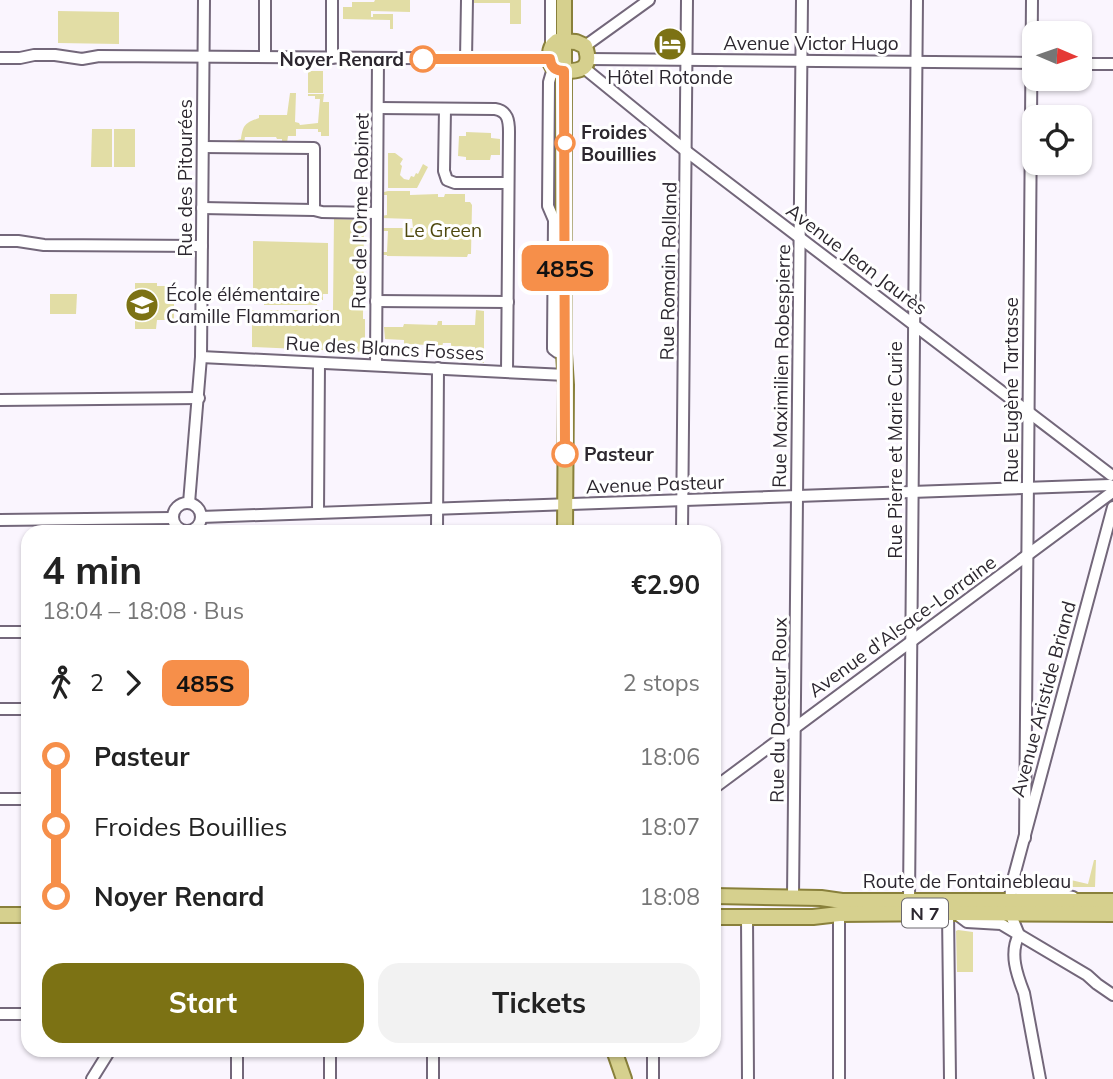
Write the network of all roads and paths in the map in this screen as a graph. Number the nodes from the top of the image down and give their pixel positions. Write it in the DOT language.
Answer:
graph roads {
  1 [pos="204,0"];
  2 [pos="265,0"];
  3 [pos="332,0"];
  4 [pos="467,0"];
  5 [pos="551,0"];
  6 [pos="565,0"];
  7 [pos="572,0"];
  8 [pos="649,0"];
  9 [pos="687,0"];
  10 [pos="802,0"];
  11 [pos="917,0"];
  12 [pos="1032,0"];
  13 [pos="1032,21"];
  14 [pos="204,56"];
  15 [pos="265,57"];
  16 [pos="568,57"];
  17 [pos="0,58"];
  18 [pos="331,58"];
  19 [pos="378,58"];
  20 [pos="466,59"];
  21 [pos="687,60"];
  22 [pos="801,61"];
  23 [pos="916,62"];
  24 [pos="1022,63"];
  25 [pos="1092,64"];
  26 [pos="1113,64"];
  27 [pos="1033,91"];
  28 [pos="378,107"];
  29 [pos="445,109"];
  30 [pos="203,147"];
  31 [pos="687,151"];
  32 [pos="508,183"];
  33 [pos="202,208"];
  34 [pos="314,209"];
  35 [pos="377,213"];
  36 [pos="800,237"];
  37 [pos="0,242"];
  38 [pos="202,246"];
  39 [pos="376,301"];
  40 [pos="508,302"];
  41 [pos="913,324"];
  42 [pos="564,354"];
  43 [pos="201,357"];
  44 [pos="319,363"];
  45 [pos="376,365"];
  46 [pos="438,368"];
  47 [pos="507,372"];
  48 [pos="566,375"];
  49 [pos="199,398"];
  50 [pos="0,400"];
  51 [pos="1028,412"];
  52 [pos="1112,484"];
  53 [pos="1027,488"];
  54 [pos="913,493"];
  55 [pos="797,496"];
  56 [pos="682,501"];
  57 [pos="189,503"];
  58 [pos="565,505"];
  59 [pos="1113,507"];
  60 [pos="437,508"];
  61 [pos="318,513"];
  62 [pos="201,517"];
  63 [pos="0,520"];
  64 [pos="798,523"];
  65 [pos="112,525"];
  66 [pos="178,525"];
  67 [pos="198,525"];
  68 [pos="437,525"];
  69 [pos="565,525"];
  70 [pos="682,525"];
  71 [pos="1027,555"];
  72 [pos="0,632"];
  73 [pos="21,632"];
  74 [pos="911,641"];
  75 [pos="0,709"];
  76 [pos="21,709"];
  77 [pos="796,726"];
  78 [pos="1025,781"];
  79 [pos="721,783"];
  80 [pos="1038,786"];
  81 [pos="0,799"];
  82 [pos="21,799"];
  83 [pos="1025,838"];
  84 [pos="721,896"];
  85 [pos="793,897"];
  86 [pos="909,901"];
  87 [pos="1113,901"];
  88 [pos="1011,903"];
  89 [pos="0,905"];
  90 [pos="21,905"];
  91 [pos="952,913"];
  92 [pos="839,914"];
  93 [pos="1113,914"];
  94 [pos="0,915"];
  95 [pos="21,915"];
  96 [pos="721,917"];
  97 [pos="747,917"];
  98 [pos="1017,932"];
  99 [pos="1113,995"];
  100 [pos="0,1014"];
  101 [pos="21,1014"];
  102 [pos="106,1057"];
  103 [pos="237,1057"];
  104 [pos="330,1057"];
  105 [pos="433,1057"];
  106 [pos="616,1057"];
  107 [pos="653,1057"];
  108 [pos="92,1079"];
  109 [pos="237,1079"];
  110 [pos="330,1079"];
  111 [pos="433,1079"];
  112 [pos="624,1079"];
  113 [pos="653,1079"];
  114 [pos="748,1079"];
  115 [pos="839,1079"];
  116 [pos="950,1079"];
  117 [pos="1040,1079"];
  1 -- 14 [label="street, Rue des Pitourées"];
  2 -- 15 [label="street"];
  3 -- 18 [label="street"];
  4 -- 20 [label="street"];
  5 -- 16 [label="street"];
  6 -- 16 [label="main road"];
  7 -- 16 [label="main road"];
  8 -- 16 [label="street"];
  9 -- 21 [label="street, Rue Romain Rolland"];
  10 -- 22 [label="street, Rue Maximilien Robespierre"];
  11 -- 23 [label="street, Rue Pierre et Marie Curie"];
  12 -- 13 [label="street, Rue Eugène Tartasse"];
  14 -- 15 [label="street, Avenue Victor Hugo"];
  14 -- 17 [label="street, Avenue Victor Hugo"];
  14 -- 30 [label="street, Rue des Pitourées"];
  15 -- 18 [label="street, Avenue Victor Hugo"];
  16 -- 20 [label="street, Avenue Victor Hugo"];
  16 -- 21 [label="street, Avenue Victor Hugo"];
  16 -- 31 [label="street, Avenue Jean Jaurès"];
  16 -- 42 [label="main road"];
  16 -- 42 [label="street"];
  18 -- 19 [label="street, Avenue Victor Hugo"];
  19 -- 20 [label="street, Avenue Victor Hugo"];
  19 -- 28 [label="street, Rue de l'Orme Robinet"];
  21 -- 22 [label="street, Avenue Victor Hugo"];
  21 -- 31 [label="street, Rue Romain Rolland"];
  22 -- 23 [label="street, Avenue Victor Hugo"];
  22 -- 36 [label="street, Rue Maximilien Robespierre"];
  23 -- 24 [label="street, Avenue Victor Hugo"];
  23 -- 41 [label="street, Rue Pierre et Marie Curie"];
  25 -- 26 [label="street"];
  27 -- 51 [label="street, Rue Eugène Tartasse"];
  28 -- 29 [label="street"];
  28 -- 35 [label="street, Rue de l'Orme Robinet"];
  29 -- 32 [label="street"];
  29 -- 32 [label="street"];
  30 -- 33 [label="street, Rue des Pitourées"];
  30 -- 34 [label="street"];
  31 -- 36 [label="street, Avenue Jean Jaurès"];
  31 -- 56 [label="street, Rue Romain Rolland"];
  32 -- 40 [label="street"];
  33 -- 34 [label="street"];
  33 -- 38 [label="street, Rue des Pitourées"];
  34 -- 35 [label="street"];
  35 -- 39 [label="street, Rue de l'Orme Robinet"];
  36 -- 41 [label="street, Avenue Jean Jaurès"];
  36 -- 55 [label="street, Rue Maximilien Robespierre"];
  37 -- 38 [label="street"];
  38 -- 43 [label="street, Rue des Pitourées"];
  39 -- 40 [label="street"];
  39 -- 45 [label="street, Rue de l'Orme Robinet"];
  40 -- 47 [label="street"];
  41 -- 51 [label="street, Avenue Jean Jaurès"];
  41 -- 54 [label="street, Rue Pierre et Marie Curie"];
  42 -- 48 [label="main road"];
  43 -- 44 [label="street, Rue des Blancs Fosses"];
  43 -- 49 [label="street, Rue des Pitourées"];
  44 -- 45 [label="street, Rue des Blancs Fosses"];
  44 -- 61 [label="street"];
  45 -- 46 [label="street, Rue des Blancs Fosses"];
  46 -- 47 [label="street, Rue des Blancs Fosses"];
  46 -- 60 [label="street"];
  47 -- 48 [label="street, Rue des Blancs Fosses"];
  48 -- 58 [label="main road"];
  49 -- 50 [label="street"];
  49 -- 57 [label="street, Rue des Pitourées"];
  51 -- 52 [label="street, Avenue Jean Jaurès"];
  51 -- 53 [label="street, Rue Eugène Tartasse"];
  52 -- 53 [label="street, Avenue Pasteur"];
  52 -- 71 [label="street, Avenue d'Alsace-Lorraine"];
  53 -- 54 [label="street, Avenue Pasteur"];
  53 -- 71 [label="street, Rue Eugène Tartasse"];
  54 -- 55 [label="street, Avenue Pasteur"];
  54 -- 74 [label="street, Rue Pierre et Marie Curie"];
  55 -- 56 [label="street, Avenue Pasteur"];
  55 -- 64 [label="street, Rue Maximilien Robespierre"];
  56 -- 58 [label="street, Avenue Pasteur"];
  56 -- 70 [label="street, Rue Romain Rolland"];
  57 -- 62 [label="street"];
  57 -- 66 [label="street"];
  58 -- 60 [label="street, Avenue Pasteur"];
  58 -- 69 [label="main road"];
  59 -- 80 [label="street, Avenue Aristide Briand"];
  60 -- 61 [label="street, Avenue Pasteur"];
  60 -- 68 [label="street"];
  61 -- 62 [label="street, Avenue Pasteur"];
  62 -- 67 [label="street"];
  63 -- 65 [label="street"];
  64 -- 77 [label="street, Rue du Docteur Roux"];
  71 -- 74 [label="street, Avenue d'Alsace-Lorraine"];
  71 -- 78 [label="street, Rue Eugène Tartasse"];
  72 -- 73 [label="street"];
  74 -- 77 [label="street, Avenue d'Alsace-Lorraine"];
  74 -- 86 [label="street, Rue Pierre et Marie Curie"];
  75 -- 76 [label="street"];
  77 -- 79 [label="street, Avenue d'Alsace-Lorraine"];
  77 -- 85 [label="street, Rue du Docteur Roux"];
  78 -- 80 [label="street"];
  78 -- 83 [label="street, Rue Eugène Tartasse"];
  80 -- 83 [label="street, Avenue Aristide Briand"];
  81 -- 82 [label="street"];
  83 -- 88 [label="street, Avenue Aristide Briand"];
  84 -- 85 [label="main road, N 7"];
  85 -- 86 [label="main road, Route de Fontainebleau / N 7"];
  86 -- 88 [label="main road, Route de Fontainebleau / N 7"];
  87 -- 88 [label="main road, Route de Fontainebleau / N 7"];
  88 -- 91 [label="main road, N 7"];
  88 -- 93 [label="main road, N 7"];
  88 -- 98 [label="street"];
  89 -- 90 [label="main road"];
  91 -- 92 [label="main road, N 7"];
  91 -- 116 [label="street"];
  92 -- 97 [label="main road, N 7"];
  92 -- 115 [label="street"];
  94 -- 95 [label="main road"];
  96 -- 97 [label="main road, N 7"];
  97 -- 114 [label="street"];
  98 -- 99 [label="street"];
  98 -- 117 [label="street"];
  100 -- 101 [label="street"];
  102 -- 108 [label="street"];
  103 -- 109 [label="street"];
  104 -- 110 [label="street"];
  105 -- 111 [label="street"];
  106 -- 112 [label="main road"];
  107 -- 113 [label="street"];
}
